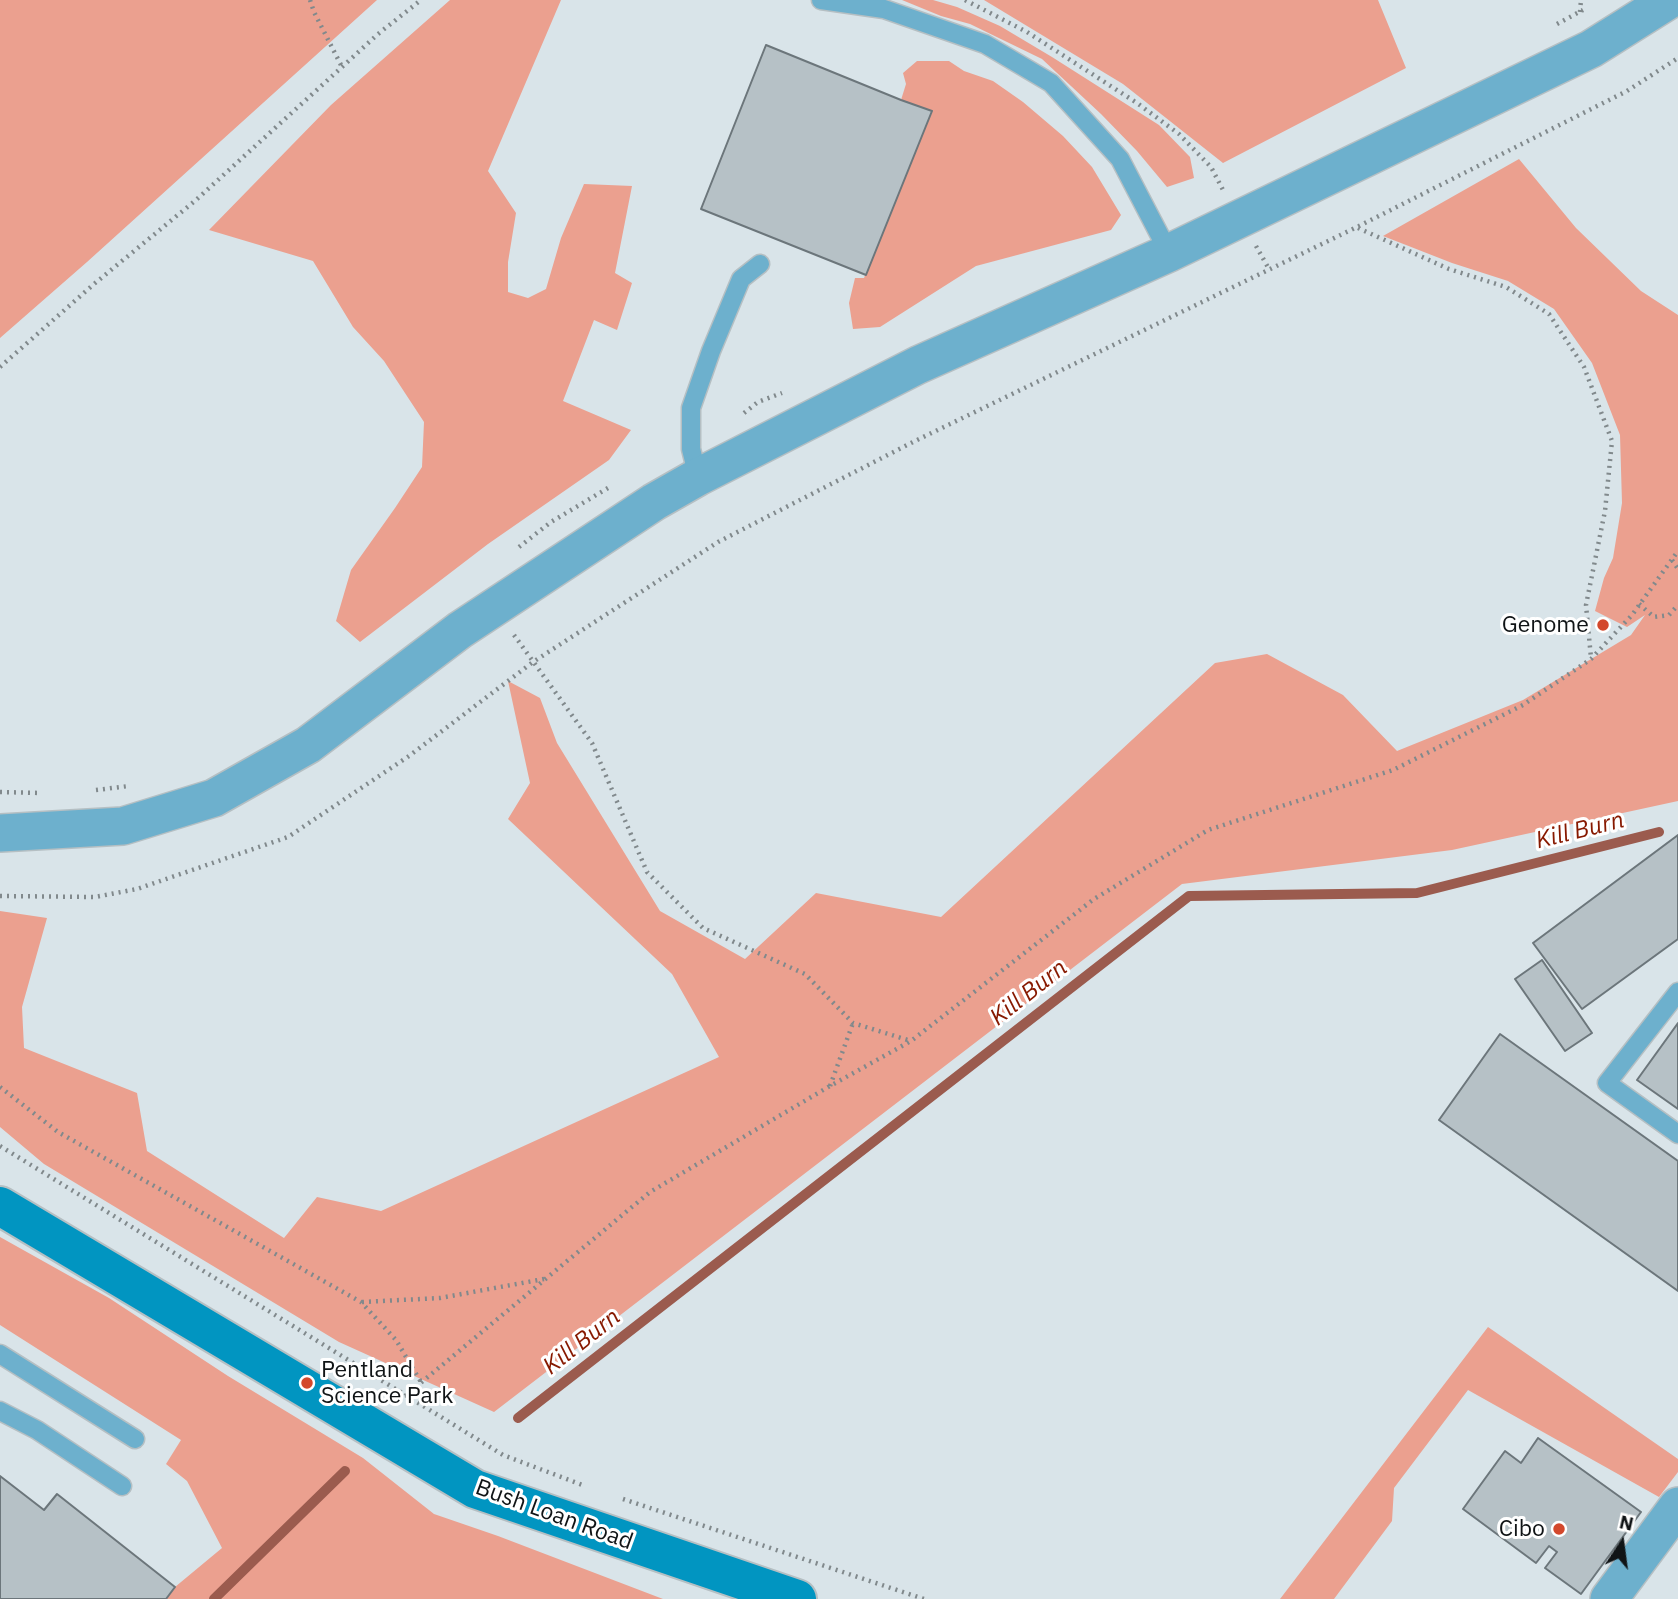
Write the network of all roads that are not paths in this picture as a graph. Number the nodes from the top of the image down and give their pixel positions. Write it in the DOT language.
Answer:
graph roads {
  1 [pos="821,0"];
  2 [pos="1669,0"];
  3 [pos="1169,253"];
  4 [pos="760,264"];
  5 [pos="698,477"];
  6 [pos="0,833"];
  7 [pos="1678,992"];
  8 [pos="1678,1134"];
  9 [pos="0,1206"];
  10 [pos="0,1354"];
  11 [pos="0,1410"];
  12 [pos="135,1439"];
  13 [pos="122,1486"];
  14 [pos="1678,1506"];
  15 [pos="797,1599"];
  16 [pos="1609,1599"];
  1 -- 3 [label="lane"];
  2 -- 3 [label="street"];
  3 -- 5 [label="street"];
  4 -- 5 [label="lane"];
  5 -- 6 [label="street"];
  7 -- 8 [label="lane"];
  9 -- 15 [label="street, Bush Loan Road"];
  10 -- 12 [label="lane"];
  11 -- 13 [label="lane"];
  14 -- 16 [label="street"];
}
